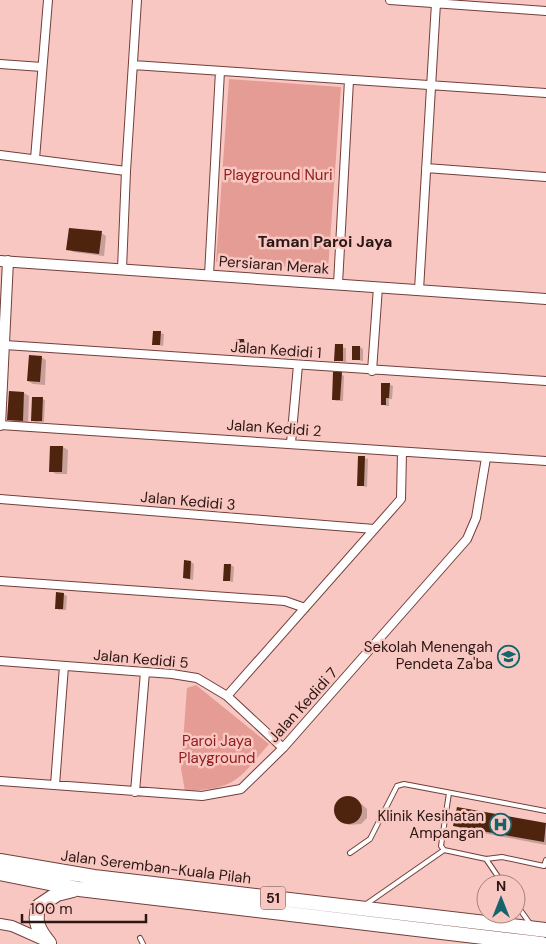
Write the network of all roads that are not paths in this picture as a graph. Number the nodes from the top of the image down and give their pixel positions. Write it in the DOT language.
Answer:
graph roads {
  1 [pos="48,0"];
  2 [pos="138,0"];
  3 [pos="390,0"];
  4 [pos="436,3"];
  5 [pos="546,11"];
  6 [pos="0,64"];
  7 [pos="133,65"];
  8 [pos="42,67"];
  9 [pos="220,71"];
  10 [pos="349,80"];
  11 [pos="430,85"];
  12 [pos="546,93"];
  13 [pos="0,155"];
  14 [pos="35,159"];
  15 [pos="426,168"];
  16 [pos="126,171"];
  17 [pos="546,177"];
  18 [pos="4,261"];
  19 [pos="122,269"];
  20 [pos="209,276"];
  21 [pos="338,284"];
  22 [pos="378,287"];
  23 [pos="419,290"];
  24 [pos="546,299"];
  25 [pos="5,345"];
  26 [pos="298,366"];
  27 [pos="372,370"];
  28 [pos="546,381"];
  29 [pos="0,425"];
  30 [pos="292,443"];
  31 [pos="402,452"];
  32 [pos="486,458"];
  33 [pos="546,461"];
  34 [pos="0,499"];
  35 [pos="374,529"];
  36 [pos="0,581"];
  37 [pos="305,608"];
  38 [pos="0,661"];
  39 [pos="64,666"];
  40 [pos="144,672"];
  41 [pos="228,696"];
  42 [pos="283,748"];
  43 [pos="0,781"];
  44 [pos="55,785"];
  45 [pos="135,792"];
  46 [pos="449,793"];
  47 [pos="546,811"];
  48 [pos="444,850"];
  49 [pos="350,853"];
  50 [pos="486,859"];
  51 [pos="546,860"];
  52 [pos="0,861"];
  53 [pos="0,873"];
  54 [pos="496,874"];
  55 [pos="79,889"];
  56 [pos="361,908"];
  57 [pos="526,914"];
  58 [pos="0,916"];
  59 [pos="0,924"];
  60 [pos="12,926"];
  61 [pos="540,929"];
  62 [pos="140,938"];
  63 [pos="51,943"];
  64 [pos="143,944"];
  65 [pos="542,944"];
  1 -- 8 [label="street"];
  2 -- 7 [label="street"];
  3 -- 4 [label="street"];
  4 -- 5 [label="street"];
  4 -- 11 [label="street"];
  6 -- 8 [label="street"];
  7 -- 9 [label="street"];
  7 -- 16 [label="street"];
  8 -- 14 [label="street"];
  9 -- 10 [label="street"];
  9 -- 20 [label="street"];
  10 -- 11 [label="street"];
  10 -- 21 [label="street"];
  11 -- 12 [label="street"];
  11 -- 15 [label="street"];
  13 -- 14 [label="street"];
  14 -- 16 [label="street"];
  15 -- 17 [label="street"];
  15 -- 23 [label="street"];
  16 -- 19 [label="street"];
  18 -- 19 [label="street, Persiaran Merak"];
  18 -- 25 [label="street"];
  19 -- 20 [label="street, Persiaran Merak"];
  20 -- 21 [label="street, Persiaran Merak"];
  21 -- 22 [label="street, Persiaran Merak"];
  22 -- 23 [label="street, Persiaran Merak"];
  22 -- 27 [label="street"];
  23 -- 24 [label="street, Persiaran Merak"];
  25 -- 26 [label="street, Jalan Kedidi 1"];
  25 -- 29 [label="street"];
  26 -- 27 [label="street, Jalan Kedidi 1"];
  26 -- 30 [label="street"];
  27 -- 28 [label="street, Jalan Kedidi 1"];
  29 -- 30 [label="street, Jalan Kedidi 2"];
  30 -- 31 [label="street, Jalan Kedidi 2"];
  31 -- 32 [label="street, Jalan Kedidi 2"];
  31 -- 35 [label="street"];
  32 -- 33 [label="street, Jalan Kedidi 2"];
  32 -- 42 [label="street, Jalan Kedidi 7"];
  34 -- 35 [label="street, Jalan Kedidi 3"];
  35 -- 37 [label="street"];
  36 -- 37 [label="street"];
  37 -- 41 [label="street"];
  38 -- 39 [label="street, Jalan Kedidi 5"];
  39 -- 40 [label="street, Jalan Kedidi 5"];
  39 -- 44 [label="street"];
  40 -- 41 [label="street, Jalan Kedidi 5"];
  40 -- 45 [label="street"];
  41 -- 42 [label="street, Jalan Kedidi 5"];
  42 -- 45 [label="street, Jalan Kedidi 7"];
  43 -- 44 [label="street, Jalan Kedidi 7"];
  44 -- 45 [label="street, Jalan Kedidi 7"];
  46 -- 47 [label="lane"];
  46 -- 48 [label="lane"];
  46 -- 49 [label="lane"];
  48 -- 50 [label="lane"];
  48 -- 56 [label="lane"];
  50 -- 51 [label="lane"];
  50 -- 54 [label="lane"];
  52 -- 56 [label="highway, Jalan Seremban-Kuala Pilah / 51"];
  53 -- 55 [label="highway, Jalan Seremban-Kuala Pilah / 51"];
  55 -- 63 [label="highway"];
  55 -- 65 [label="highway, Jalan Seremban-Kuala Pilah / 51"];
  56 -- 61 [label="highway, Jalan Seremban-Kuala Pilah / 51"];
  57 -- 61 [label="lane"];
  58 -- 60 [label="street"];
  59 -- 60 [label="street"];
  60 -- 63 [label="street"];
  62 -- 64 [label="lane"];
}
